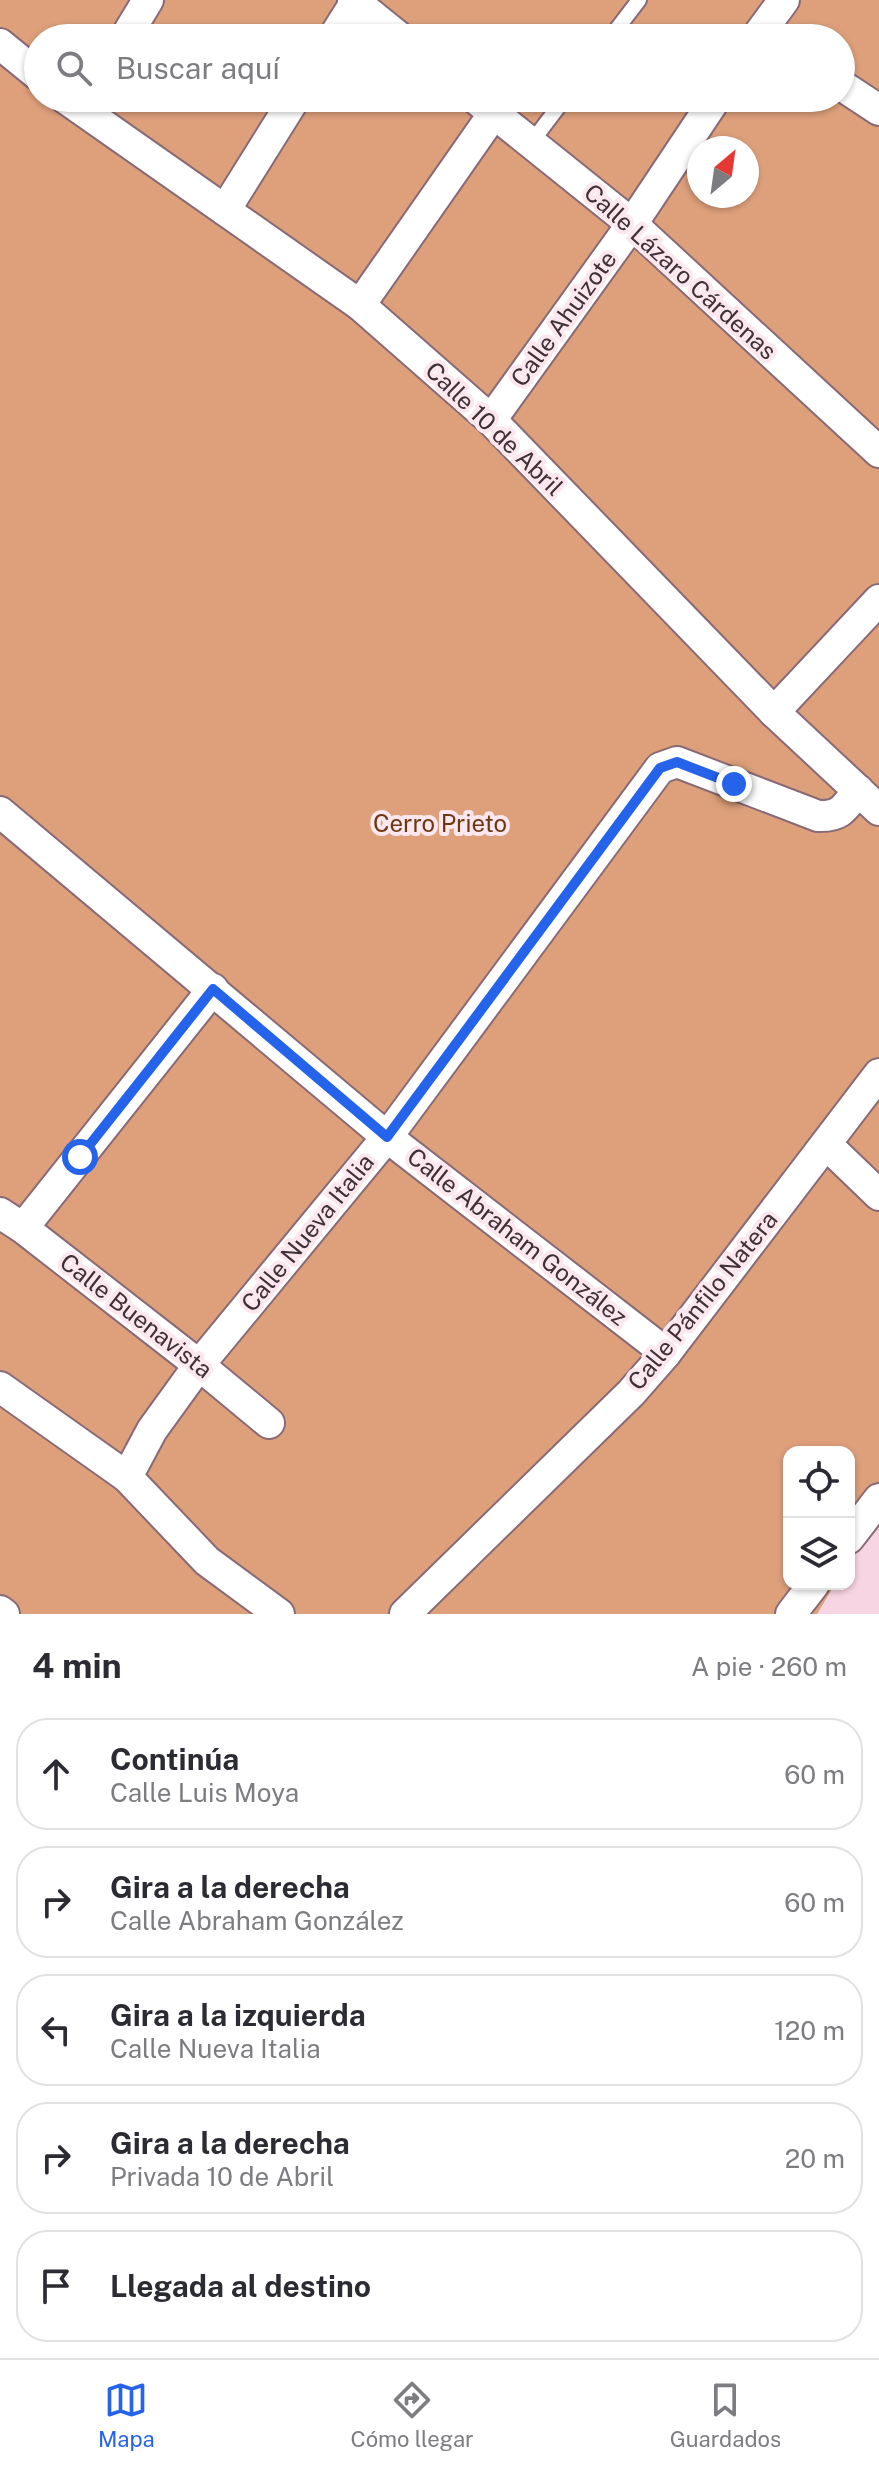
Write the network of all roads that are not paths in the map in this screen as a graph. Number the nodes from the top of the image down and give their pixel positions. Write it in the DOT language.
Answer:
graph roads {
  1 [pos="148,0"];
  2 [pos="639,0"];
  3 [pos="784,0"];
  4 [pos="355,1"];
  5 [pos="133,24"];
  6 [pos="341,24"];
  7 [pos="383,24"];
  8 [pos="621,24"];
  9 [pos="768,24"];
  10 [pos="0,44"];
  11 [pos="24,64"];
  12 [pos="855,94"];
  13 [pos="879,110"];
  14 [pos="92,112"];
  15 [pos="286,112"];
  16 [pos="481,112"];
  17 [pos="492,112"];
  18 [pos="554,112"];
  19 [pos="707,112"];
  20 [pos="531,143"];
  21 [pos="225,210"];
  22 [pos="632,224"];
  23 [pos="360,305"];
  24 [pos="491,420"];
  25 [pos="879,452"];
  26 [pos="879,600"];
  27 [pos="774,712"];
  28 [pos="868,800"];
  29 [pos="0,812"];
  30 [pos="213,989"];
  31 [pos="879,1074"];
  32 [pos="387,1137"];
  33 [pos="826,1144"];
  34 [pos="879,1195"];
  35 [pos="12,1221"];
  36 [pos="666,1353"];
  37 [pos="199,1365"];
  38 [pos="0,1387"];
  39 [pos="269,1423"];
  40 [pos="127,1477"];
  41 [pos="879,1499"];
  42 [pos="855,1530"];
  43 [pos="809,1590"];
  44 [pos="279,1614"];
  45 [pos="405,1614"];
  46 [pos="791,1614"];
  1 -- 5 [label="street"];
  2 -- 8 [label="lane"];
  3 -- 9 [label="street"];
  4 -- 6 [label="street"];
  4 -- 7 [label="street"];
  10 -- 11 [label="street"];
  12 -- 13 [label="street"];
  14 -- 21 [label="street, Calle 10 de Abril"];
  15 -- 21 [label="street"];
  16 -- 23 [label="street"];
  17 -- 20 [label="street, Calle Lázaro Cárdenas"];
  18 -- 20 [label="lane"];
  19 -- 22 [label="street, Calle Ahuizote"];
  20 -- 22 [label="street, Calle Lázaro Cárdenas"];
  21 -- 23 [label="street, Calle 10 de Abril"];
  22 -- 24 [label="street, Calle Ahuizote"];
  22 -- 25 [label="street, Calle Lázaro Cárdenas"];
  23 -- 24 [label="street, Calle 10 de Abril"];
  24 -- 27 [label="street, Calle 10 de Abril"];
  26 -- 27 [label="street"];
  27 -- 28 [label="street, Calle 10 de Abril"];
  28 -- 32 [label="street, Calle Nueva Italia"];
  29 -- 30 [label="street, Calle Abraham González"];
  30 -- 32 [label="street, Calle Abraham González"];
  30 -- 35 [label="street"];
  31 -- 33 [label="street, Calle Pánfilo Natera"];
  32 -- 36 [label="street, Calle Abraham González"];
  32 -- 37 [label="street, Calle Nueva Italia"];
  33 -- 34 [label="street"];
  33 -- 36 [label="street, Calle Pánfilo Natera"];
  35 -- 37 [label="street, Calle Buenavista"];
  36 -- 45 [label="street, Calle Pánfilo Natera"];
  37 -- 39 [label="street, Calle Buenavista"];
  37 -- 40 [label="street, Calle Nueva Italia"];
  38 -- 40 [label="street"];
  40 -- 44 [label="street"];
  41 -- 42 [label="street"];
  43 -- 46 [label="street"];
}
